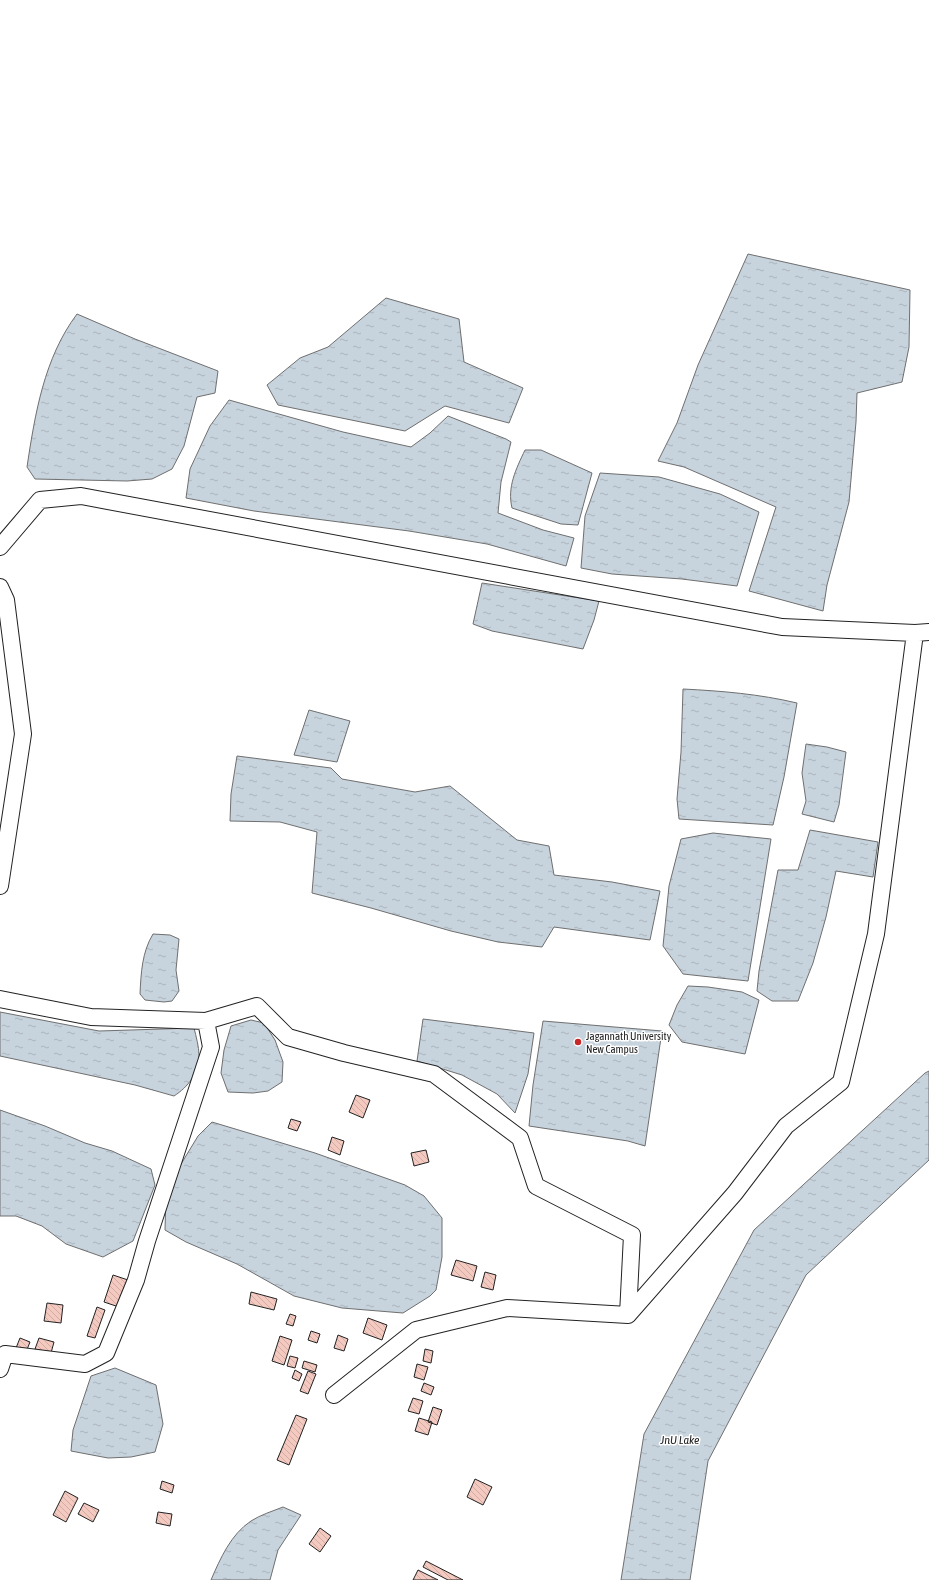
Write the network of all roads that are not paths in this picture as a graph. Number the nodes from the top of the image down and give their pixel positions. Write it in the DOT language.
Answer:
graph roads {
  1 [pos="0,547"];
  2 [pos="0,587"];
  3 [pos="922,633"];
  4 [pos="0,886"];
  5 [pos="0,999"];
  6 [pos="206,1021"];
  7 [pos="628,1315"];
  8 [pos="0,1369"];
  9 [pos="334,1395"];
  1 -- 3 [label="street"];
  2 -- 4 [label="street"];
  3 -- 7 [label="street"];
  5 -- 6 [label="street"];
  6 -- 7 [label="street"];
  6 -- 8 [label="street"];
  7 -- 9 [label="street"];
}
